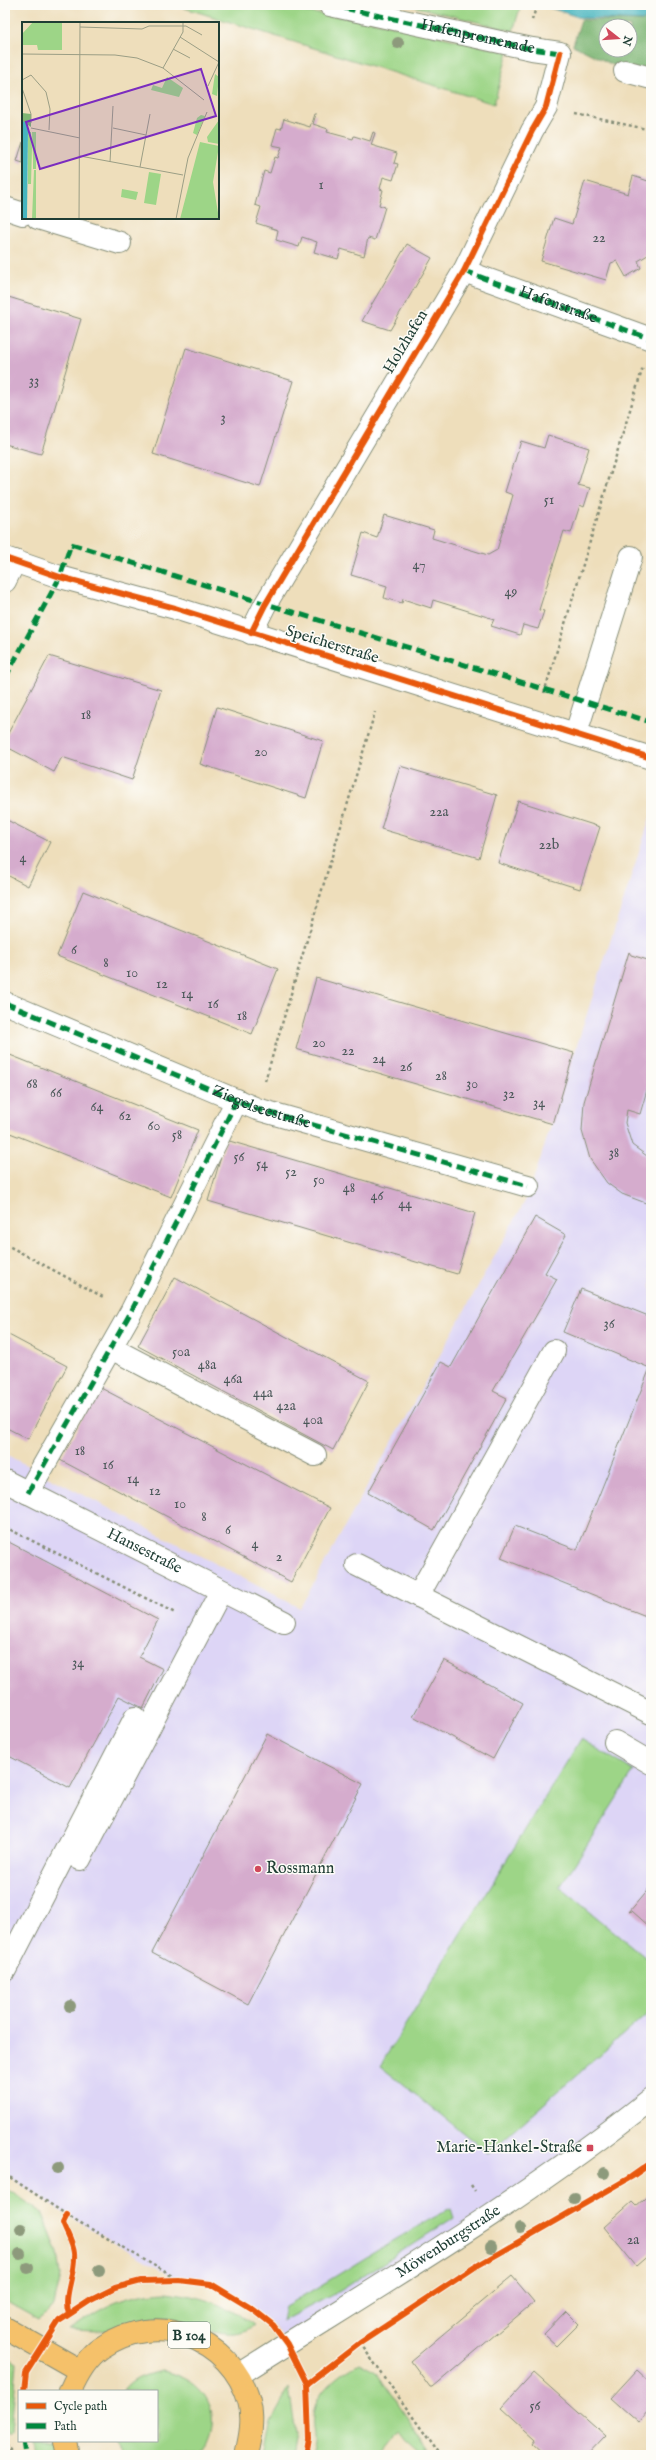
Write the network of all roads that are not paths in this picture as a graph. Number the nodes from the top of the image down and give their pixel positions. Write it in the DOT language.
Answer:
graph roads {
  1 [pos="330,5"];
  2 [pos="560,53"];
  3 [pos="625,71"];
  4 [pos="651,78"];
  5 [pos="5,208"];
  6 [pos="22,214"];
  7 [pos="41,219"];
  8 [pos="120,243"];
  9 [pos="464,271"];
  10 [pos="651,340"];
  11 [pos="631,557"];
  12 [pos="10,560"];
  13 [pos="5,580"];
  14 [pos="251,633"];
  15 [pos="576,734"];
  16 [pos="651,758"];
  17 [pos="5,1003"];
  18 [pos="237,1100"];
  19 [pos="528,1186"];
  20 [pos="111,1348"];
  21 [pos="554,1351"];
  22 [pos="315,1455"];
  23 [pos="5,1481"];
  24 [pos="28,1493"];
  25 [pos="357,1565"];
  26 [pos="221,1591"];
  27 [pos="418,1596"];
  28 [pos="284,1622"];
  29 [pos="651,1714"];
  30 [pos="135,1718"];
  31 [pos="615,1742"];
  32 [pos="651,1763"];
  33 [pos="67,1851"];
  34 [pos="5,1970"];
  35 [pos="651,2099"];
  36 [pos="5,2328"];
  37 [pos="79,2370"];
  38 [pos="238,2375"];
  39 [pos="70,2390"];
  40 [pos="65,2442"];
  41 [pos="68,2455"];
  42 [pos="246,2455"];
  1 -- 2 [label="street, Hafenpromenade"];
  2 -- 9 [label="street, Holzhafen"];
  3 -- 4 [label="street"];
  5 -- 6 [label="street"];
  7 -- 8 [label="street"];
  9 -- 10 [label="street, Hafenstraße"];
  9 -- 14 [label="street, Holzhafen"];
  11 -- 15 [label="street"];
  12 -- 13 [label="street"];
  12 -- 14 [label="street, Speicherstraße"];
  14 -- 15 [label="street, Speicherstraße"];
  15 -- 16 [label="street, Speicherstraße"];
  17 -- 18 [label="street, Ziegelseestraße"];
  18 -- 19 [label="street, Ziegelseestraße"];
  18 -- 20 [label="street"];
  20 -- 22 [label="street"];
  20 -- 24 [label="street"];
  21 -- 27 [label="street"];
  23 -- 24 [label="street, Hansestraße"];
  24 -- 26 [label="street, Hansestraße"];
  25 -- 27 [label="street"];
  26 -- 28 [label="street, Hansestraße"];
  26 -- 33 [label="street"];
  27 -- 29 [label="street"];
  30 -- 33 [label="street"];
  31 -- 32 [label="street"];
  33 -- 34 [label="street"];
  35 -- 38 [label="street, Möwenburgstraße"];
  36 -- 37 [label="main road"];
  37 -- 38 [label="main road, B 104"];
  37 -- 39 [label="main road, B 104"];
  38 -- 42 [label="main road, B 104"];
  40 -- 41 [label="main road"];
}
